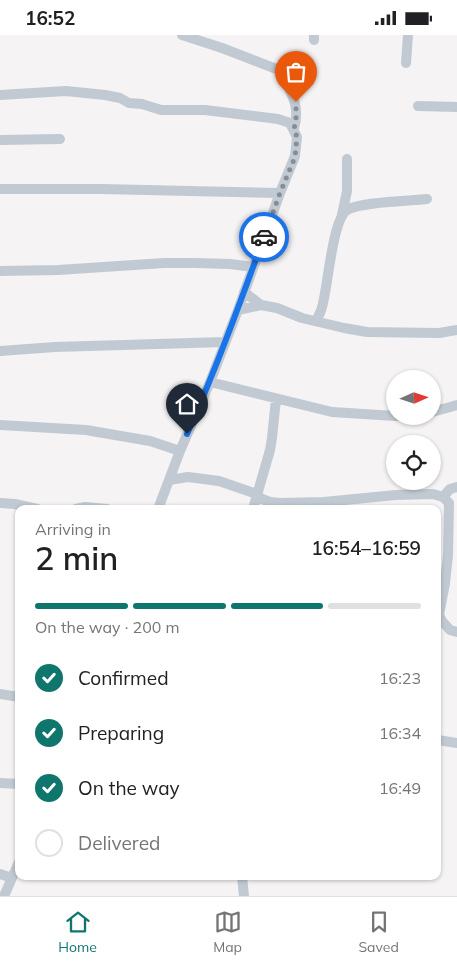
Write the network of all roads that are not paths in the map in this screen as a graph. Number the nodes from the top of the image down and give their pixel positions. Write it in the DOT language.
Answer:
graph roads {
  1 [pos="182,35"];
  2 [pos="408,35"];
  3 [pos="406,63"];
  4 [pos="0,95"];
  5 [pos="418,106"];
  6 [pos="457,107"];
  7 [pos="294,129"];
  8 [pos="60,139"];
  9 [pos="0,140"];
  10 [pos="347,159"];
  11 [pos="0,189"];
  12 [pos="280,193"];
  13 [pos="427,199"];
  14 [pos="342,215"];
  15 [pos="253,267"];
  16 [pos="0,271"];
  17 [pos="244,292"];
  18 [pos="261,305"];
  19 [pos="238,310"];
  20 [pos="316,321"];
  21 [pos="457,331"];
  22 [pos="225,342"];
  23 [pos="0,351"];
  24 [pos="210,382"];
  25 [pos="276,399"];
  26 [pos="457,405"];
  27 [pos="441,410"];
  28 [pos="386,415"];
  29 [pos="0,425"];
  30 [pos="180,451"];
  31 [pos="169,480"];
  32 [pos="457,487"];
  33 [pos="256,494"];
  34 [pos="443,497"];
  35 [pos="0,503"];
  36 [pos="19,505"];
  37 [pos="160,505"];
  38 [pos="254,505"];
  39 [pos="441,604"];
  40 [pos="441,619"];
  41 [pos="457,632"];
  42 [pos="0,694"];
  43 [pos="15,696"];
  44 [pos="441,740"];
  45 [pos="457,743"];
  46 [pos="0,783"];
  47 [pos="15,784"];
  48 [pos="15,871"];
  49 [pos="0,874"];
  50 [pos="12,878"];
  51 [pos="242,880"];
  52 [pos="4,896"];
  53 [pos="244,896"];
  1 -- 7 [label="street"];
  2 -- 3 [label="street"];
  4 -- 7 [label="street"];
  5 -- 6 [label="street"];
  7 -- 12 [label="street"];
  8 -- 9 [label="street"];
  10 -- 14 [label="street"];
  11 -- 12 [label="street"];
  12 -- 15 [label="street"];
  13 -- 14 [label="street"];
  14 -- 20 [label="street"];
  15 -- 16 [label="street"];
  15 -- 17 [label="street"];
  17 -- 18 [label="street"];
  17 -- 19 [label="street"];
  18 -- 19 [label="street"];
  18 -- 20 [label="street"];
  19 -- 22 [label="street"];
  20 -- 21 [label="street"];
  22 -- 23 [label="street"];
  22 -- 24 [label="street"];
  24 -- 25 [label="street"];
  24 -- 30 [label="street"];
  25 -- 28 [label="street"];
  25 -- 33 [label="street"];
  26 -- 27 [label="street"];
  29 -- 30 [label="street"];
  30 -- 31 [label="street"];
  31 -- 33 [label="street"];
  31 -- 37 [label="street"];
  32 -- 34 [label="street"];
  33 -- 34 [label="street"];
  33 -- 38 [label="street"];
  34 -- 39 [label="street"];
  35 -- 36 [label="street"];
  40 -- 41 [label="street"];
  42 -- 43 [label="street"];
  44 -- 45 [label="street"];
  46 -- 47 [label="street"];
  48 -- 50 [label="street"];
  49 -- 50 [label="street"];
  50 -- 52 [label="street"];
  51 -- 53 [label="street"];
}
